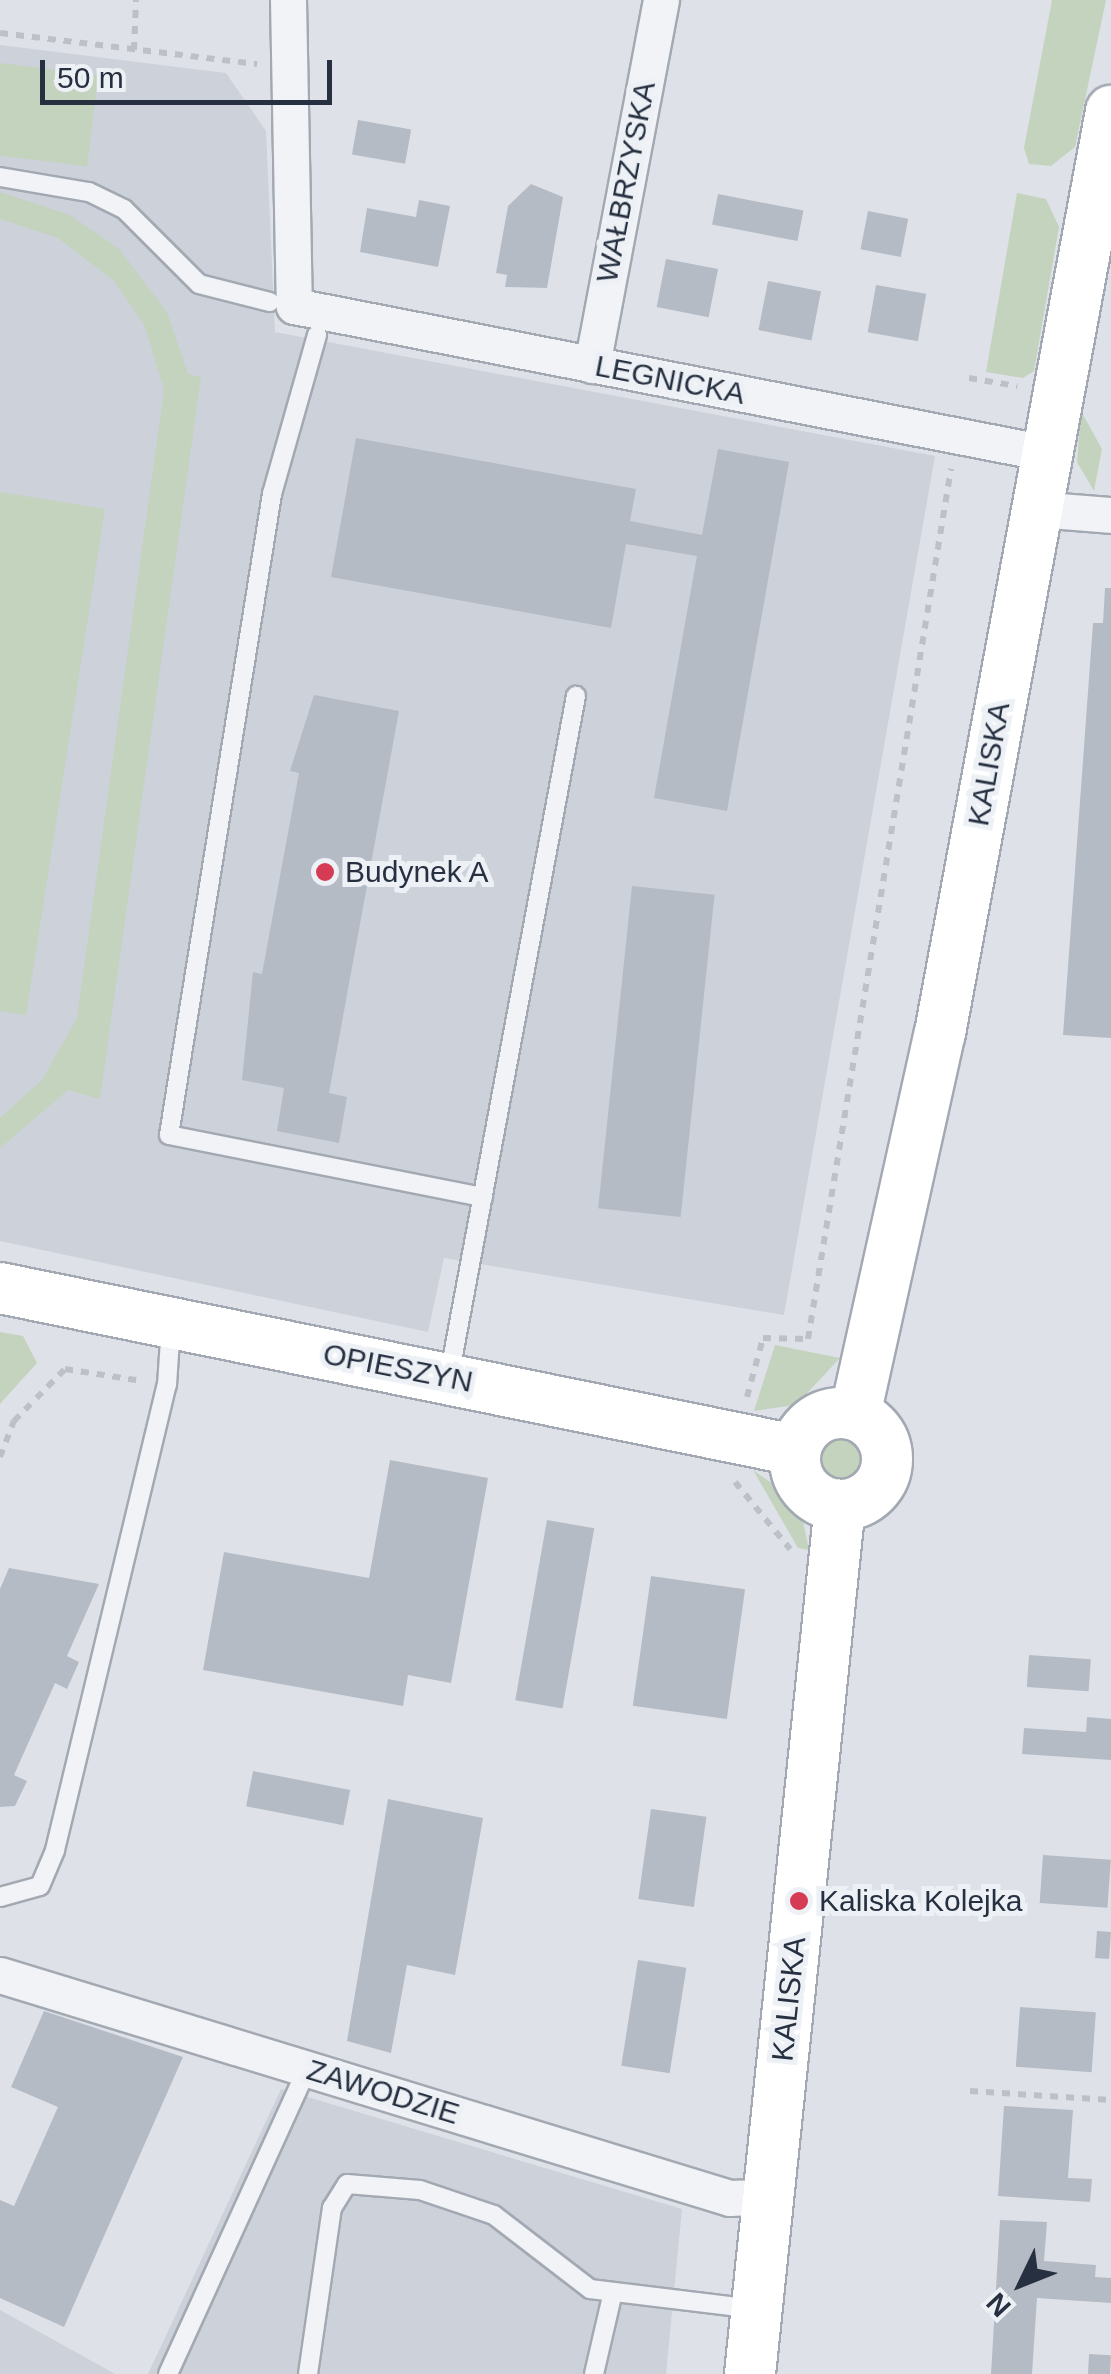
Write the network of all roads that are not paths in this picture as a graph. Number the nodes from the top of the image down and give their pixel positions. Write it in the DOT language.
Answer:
graph roads {
  1 [pos="288,0"];
  2 [pos="660,0"];
  3 [pos="1111,111"];
  4 [pos="0,177"];
  5 [pos="282,304"];
  6 [pos="316,335"];
  7 [pos="592,364"];
  8 [pos="1046,453"];
  9 [pos="1036,509"];
  10 [pos="1111,514"];
  11 [pos="576,696"];
  12 [pos="483,1197"];
  13 [pos="0,1288"];
  14 [pos="171,1323"];
  15 [pos="449,1378"];
  16 [pos="855,1415"];
  17 [pos="796,1450"];
  18 [pos="840,1506"];
  19 [pos="0,1897"];
  20 [pos="0,1975"];
  21 [pos="307,2069"];
  22 [pos="768,2196"];
  23 [pos="613,2292"];
  24 [pos="756,2308"];
  25 [pos="168,2374"];
  26 [pos="308,2374"];
  27 [pos="594,2374"];
  28 [pos="750,2374"];
  1 -- 5 [label="street"];
  2 -- 7 [label="street, WAŁBRZYSKA"];
  3 -- 8 [label="street, KALISKA"];
  4 -- 5 [label="lane"];
  5 -- 7 [label="street, LEGNICKA"];
  6 -- 12 [label="lane"];
  7 -- 8 [label="street, LEGNICKA"];
  8 -- 9 [label="street, KALISKA"];
  9 -- 10 [label="street"];
  9 -- 16 [label="street, KALISKA"];
  11 -- 12 [label="lane"];
  12 -- 15 [label="lane"];
  13 -- 14 [label="street, OPIESZYN"];
  14 -- 15 [label="street, OPIESZYN"];
  14 -- 19 [label="lane"];
  15 -- 17 [label="street, OPIESZYN"];
  16 -- 17 [label="street"];
  16 -- 18 [label="street"];
  17 -- 18 [label="street"];
  18 -- 22 [label="street, KALISKA"];
  20 -- 21 [label="street, ZAWODZIE"];
  21 -- 22 [label="street, ZAWODZIE"];
  21 -- 25 [label="lane"];
  22 -- 24 [label="street, KALISKA"];
  23 -- 24 [label="lane"];
  23 -- 26 [label="lane"];
  23 -- 27 [label="lane"];
  24 -- 28 [label="street, KALISKA"];
}
